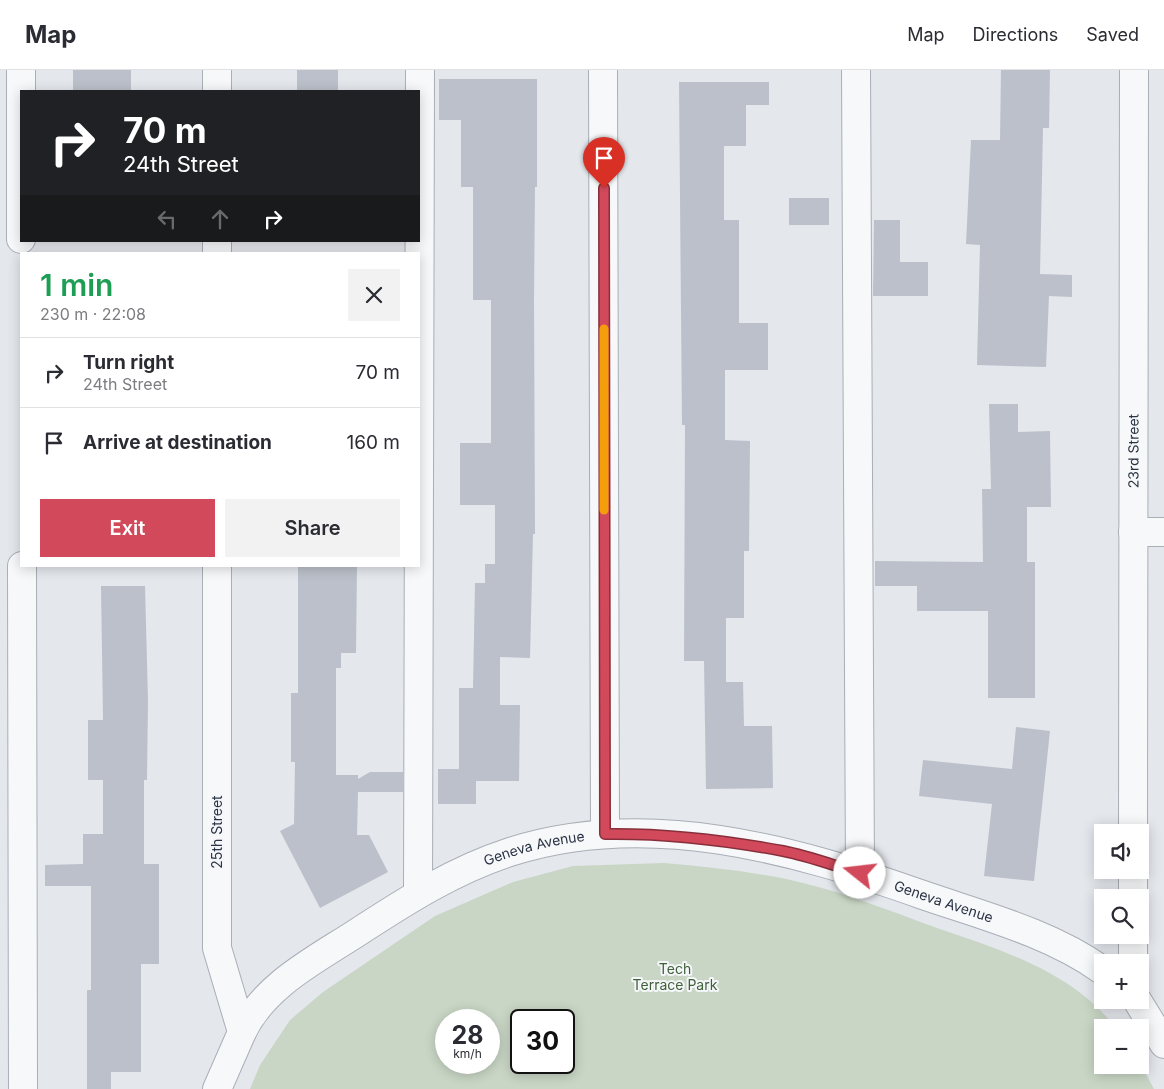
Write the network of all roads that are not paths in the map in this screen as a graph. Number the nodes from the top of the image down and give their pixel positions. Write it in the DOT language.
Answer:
graph roads {
  1 [pos="21,70"];
  2 [pos="217,70"];
  3 [pos="420,70"];
  4 [pos="604,70"];
  5 [pos="856,70"];
  6 [pos="1134,70"];
  7 [pos="21,90"];
  8 [pos="217,90"];
  9 [pos="420,90"];
  10 [pos="1134,532"];
  11 [pos="1164,532"];
  12 [pos="22,567"];
  13 [pos="217,567"];
  14 [pos="419,567"];
  15 [pos="1133,824"];
  16 [pos="605,834"];
  17 [pos="860,873"];
  18 [pos="418,894"];
  19 [pos="1094,965"];
  20 [pos="1143,1009"];
  21 [pos="242,1032"];
  22 [pos="1164,1044"];
  23 [pos="23,1089"];
  24 [pos="217,1089"];
  1 -- 7 [label="street"];
  2 -- 8 [label="street"];
  3 -- 9 [label="street"];
  4 -- 16 [label="street"];
  5 -- 17 [label="street"];
  6 -- 10 [label="street, 23rd Street"];
  10 -- 11 [label="street"];
  10 -- 15 [label="street, 23rd Street"];
  12 -- 23 [label="street"];
  13 -- 21 [label="street, 25th Street"];
  14 -- 18 [label="street"];
  16 -- 17 [label="street, Geneva Avenue"];
  16 -- 18 [label="street, Geneva Avenue"];
  17 -- 19 [label="street, Geneva Avenue"];
  18 -- 21 [label="street, Geneva Avenue"];
  20 -- 22 [label="street"];
  21 -- 24 [label="street"];
}
